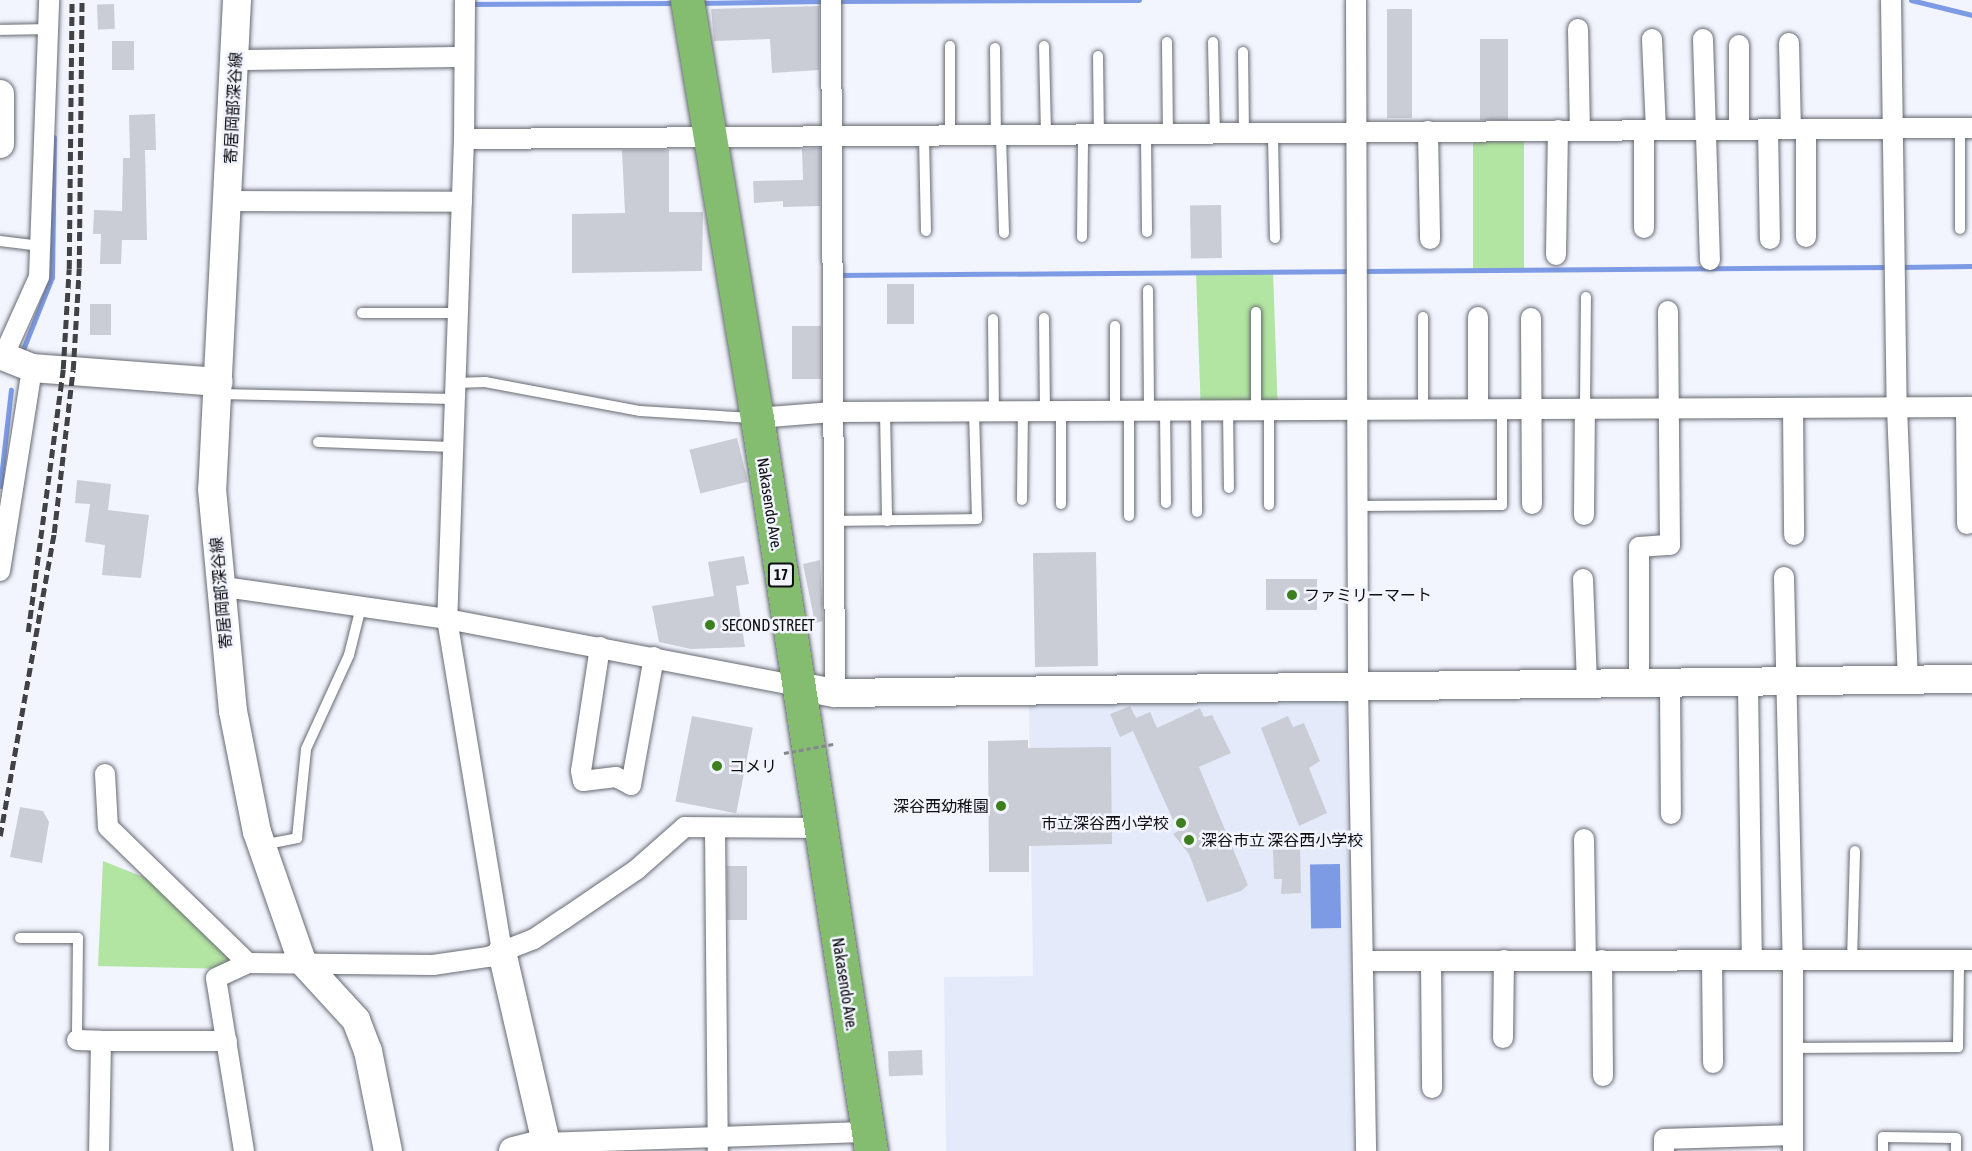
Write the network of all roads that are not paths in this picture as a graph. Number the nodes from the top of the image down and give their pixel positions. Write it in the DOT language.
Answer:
graph roads {
  1 [pos="48,0"];
  2 [pos="237,0"];
  3 [pos="465,0"];
  4 [pos="687,0"];
  5 [pos="831,0"];
  6 [pos="1356,0"];
  7 [pos="1891,0"];
  8 [pos="48,29"];
  9 [pos="1578,29"];
  10 [pos="0,30"];
  11 [pos="1652,39"];
  12 [pos="1702,39"];
  13 [pos="1167,42"];
  14 [pos="1213,42"];
  15 [pos="1789,43"];
  16 [pos="1739,45"];
  17 [pos="950,46"];
  18 [pos="1044,46"];
  19 [pos="995,48"];
  20 [pos="1243,52"];
  21 [pos="1098,56"];
  22 [pos="463,57"];
  23 [pos="236,60"];
  24 [pos="0,94"];
  25 [pos="1892,128"];
  26 [pos="1966,128"];
  27 [pos="1739,129"];
  28 [pos="1768,129"];
  29 [pos="1799,129"];
  30 [pos="1558,130"];
  31 [pos="1580,130"];
  32 [pos="1650,130"];
  33 [pos="1704,130"];
  34 [pos="1428,131"];
  35 [pos="1244,135"];
  36 [pos="1274,135"];
  37 [pos="1356,135"];
  38 [pos="709,136"];
  39 [pos="1046,136"];
  40 [pos="1091,136"];
  41 [pos="1146,136"];
  42 [pos="1168,136"];
  43 [pos="1215,136"];
  44 [pos="924,137"];
  45 [pos="950,137"];
  46 [pos="999,137"];
  47 [pos="832,138"];
  48 [pos="464,139"];
  49 [pos="0,144"];
  50 [pos="228,201"];
  51 [pos="462,202"];
  52 [pos="1644,228"];
  53 [pos="1960,229"];
  54 [pos="926,231"];
  55 [pos="1147,232"];
  56 [pos="1004,233"];
  57 [pos="1082,237"];
  58 [pos="1806,237"];
  59 [pos="1275,238"];
  60 [pos="1430,239"];
  61 [pos="1770,239"];
  62 [pos="0,242"];
  63 [pos="41,246"];
  64 [pos="1556,255"];
  65 [pos="1710,260"];
  66 [pos="1148,290"];
  67 [pos="1586,297"];
  68 [pos="1668,311"];
  69 [pos="458,312"];
  70 [pos="1256,312"];
  71 [pos="362,313"];
  72 [pos="1423,317"];
  73 [pos="1478,317"];
  74 [pos="1044,318"];
  75 [pos="1531,318"];
  76 [pos="993,319"];
  77 [pos="1115,326"];
  78 [pos="1,356"];
  79 [pos="32,368"];
  80 [pos="218,388"];
  81 [pos="455,391"];
  82 [pos="1478,407"];
  83 [pos="1585,407"];
  84 [pos="1969,407"];
  85 [pos="1262,408"];
  86 [pos="1358,408"];
  87 [pos="1423,408"];
  88 [pos="1502,408"];
  89 [pos="1531,408"];
  90 [pos="1668,408"];
  91 [pos="1793,408"];
  92 [pos="1896,408"];
  93 [pos="1122,409"];
  94 [pos="1157,409"];
  95 [pos="1196,409"];
  96 [pos="1228,409"];
  97 [pos="1023,410"];
  98 [pos="1053,410"];
  99 [pos="885,411"];
  100 [pos="974,411"];
  101 [pos="994,411"];
  102 [pos="833,412"];
  103 [pos="757,418"];
  104 [pos="318,442"];
  105 [pos="453,447"];
  106 [pos="1229,488"];
  107 [pos="1022,500"];
  108 [pos="1166,503"];
  109 [pos="1061,504"];
  110 [pos="1532,504"];
  111 [pos="1269,505"];
  112 [pos="1358,506"];
  113 [pos="1197,512"];
  114 [pos="1584,515"];
  115 [pos="1129,516"];
  116 [pos="886,520"];
  117 [pos="835,521"];
  118 [pos="1967,524"];
  119 [pos="1794,535"];
  120 [pos="0,571"];
  121 [pos="1784,577"];
  122 [pos="1583,579"];
  123 [pos="218,586"];
  124 [pos="361,607"];
  125 [pos="447,619"];
  126 [pos="600,647"];
  127 [pos="654,657"];
  128 [pos="1972,679"];
  129 [pos="1908,681"];
  130 [pos="1785,683"];
  131 [pos="1748,684"];
  132 [pos="1587,685"];
  133 [pos="1639,685"];
  134 [pos="1670,685"];
  135 [pos="798,686"];
  136 [pos="1358,687"];
  137 [pos="835,693"];
  138 [pos="105,774"];
  139 [pos="1671,814"];
  140 [pos="715,828"];
  141 [pos="820,828"];
  142 [pos="1584,839"];
  143 [pos="262,845"];
  144 [pos="1855,851"];
  145 [pos="20,938"];
  146 [pos="502,952"];
  147 [pos="1504,960"];
  148 [pos="1594,960"];
  149 [pos="1712,960"];
  150 [pos="1752,960"];
  151 [pos="1793,960"];
  152 [pos="1852,960"];
  153 [pos="1965,960"];
  154 [pos="302,961"];
  155 [pos="1363,961"];
  156 [pos="1431,961"];
  157 [pos="248,963"];
  158 [pos="1503,1038"];
  159 [pos="77,1040"];
  160 [pos="101,1041"];
  161 [pos="227,1041"];
  162 [pos="1793,1048"];
  163 [pos="1713,1063"];
  164 [pos="1602,1077"];
  165 [pos="1432,1088"];
  166 [pos="869,1141"];
  167 [pos="718,1143"];
  168 [pos="1793,1143"];
  169 [pos="547,1147"];
  170 [pos="99,1151"];
  171 [pos="244,1151"];
  172 [pos="388,1151"];
  173 [pos="513,1151"];
  174 [pos="1366,1151"];
  175 [pos="1664,1151"];
  176 [pos="1883,1151"];
  177 [pos="1956,1151"];
  1 -- 8 [label="street"];
  2 -- 23 [label="street, 寄居岡部深谷線"];
  3 -- 22 [label="street"];
  4 -- 38 [label="highway, Nakasendo Ave. / 17"];
  5 -- 47 [label="street"];
  6 -- 37 [label="street"];
  7 -- 25 [label="street"];
  8 -- 10 [label="lane"];
  8 -- 63 [label="street"];
  9 -- 31 [label="street"];
  11 -- 32 [label="street"];
  12 -- 33 [label="street"];
  13 -- 42 [label="lane"];
  14 -- 43 [label="lane"];
  15 -- 29 [label="street"];
  16 -- 27 [label="street"];
  17 -- 45 [label="lane"];
  18 -- 39 [label="lane"];
  19 -- 46 [label="lane"];
  20 -- 35 [label="lane"];
  21 -- 40 [label="lane"];
  22 -- 23 [label="street"];
  22 -- 48 [label="street"];
  23 -- 50 [label="street, 寄居岡部深谷線"];
  24 -- 49 [label="street"];
  25 -- 26 [label="street"];
  25 -- 29 [label="street"];
  25 -- 92 [label="street"];
  26 -- 53 [label="lane"];
  27 -- 28 [label="street"];
  27 -- 33 [label="street"];
  28 -- 29 [label="street"];
  28 -- 61 [label="street"];
  29 -- 58 [label="street"];
  30 -- 31 [label="street"];
  30 -- 34 [label="street"];
  30 -- 64 [label="street"];
  31 -- 32 [label="street"];
  32 -- 33 [label="street"];
  32 -- 52 [label="street"];
  33 -- 65 [label="street"];
  34 -- 37 [label="street"];
  34 -- 60 [label="street"];
  35 -- 36 [label="street"];
  35 -- 43 [label="street"];
  36 -- 37 [label="street"];
  36 -- 59 [label="lane"];
  37 -- 86 [label="street"];
  38 -- 47 [label="street"];
  38 -- 48 [label="street"];
  38 -- 103 [label="highway, Nakasendo Ave. / 17"];
  39 -- 40 [label="street"];
  39 -- 46 [label="street"];
  40 -- 41 [label="street"];
  40 -- 57 [label="lane"];
  41 -- 42 [label="street"];
  41 -- 55 [label="lane"];
  42 -- 43 [label="street"];
  44 -- 45 [label="street"];
  44 -- 47 [label="street"];
  44 -- 54 [label="lane"];
  45 -- 46 [label="street"];
  46 -- 56 [label="lane"];
  47 -- 102 [label="street"];
  48 -- 51 [label="street"];
  50 -- 51 [label="street"];
  50 -- 80 [label="street, 寄居岡部深谷線"];
  51 -- 69 [label="street"];
  62 -- 63 [label="lane"];
  63 -- 78 [label="street"];
  66 -- 94 [label="lane"];
  67 -- 83 [label="lane"];
  68 -- 90 [label="street"];
  69 -- 71 [label="lane"];
  69 -- 81 [label="street"];
  70 -- 85 [label="lane"];
  72 -- 87 [label="lane"];
  73 -- 82 [label="street"];
  74 -- 98 [label="lane"];
  75 -- 89 [label="street"];
  76 -- 101 [label="lane"];
  77 -- 93 [label="lane"];
  78 -- 79 [label="street"];
  79 -- 80 [label="street"];
  79 -- 120 [label="street"];
  80 -- 81 [label="lane"];
  80 -- 123 [label="street, 寄居岡部深谷線"];
  81 -- 103 [label="lane"];
  81 -- 105 [label="street"];
  82 -- 87 [label="street"];
  82 -- 88 [label="street"];
  83 -- 89 [label="street"];
  83 -- 90 [label="street"];
  83 -- 114 [label="street"];
  84 -- 92 [label="street"];
  84 -- 118 [label="street"];
  85 -- 86 [label="street"];
  85 -- 96 [label="street"];
  85 -- 111 [label="lane"];
  86 -- 87 [label="street"];
  86 -- 112 [label="street"];
  88 -- 89 [label="street"];
  88 -- 112 [label="lane"];
  89 -- 110 [label="street"];
  90 -- 91 [label="street"];
  90 -- 133 [label="street"];
  91 -- 92 [label="street"];
  91 -- 119 [label="street"];
  92 -- 129 [label="street"];
  93 -- 94 [label="street"];
  93 -- 98 [label="street"];
  93 -- 115 [label="lane"];
  94 -- 95 [label="street"];
  94 -- 108 [label="lane"];
  95 -- 96 [label="street"];
  95 -- 113 [label="lane"];
  96 -- 106 [label="lane"];
  97 -- 98 [label="street"];
  97 -- 101 [label="street"];
  97 -- 107 [label="lane"];
  98 -- 109 [label="lane"];
  99 -- 100 [label="street"];
  99 -- 102 [label="street"];
  99 -- 116 [label="lane"];
  100 -- 101 [label="street"];
  100 -- 116 [label="lane"];
  102 -- 103 [label="street"];
  102 -- 117 [label="street"];
  103 -- 135 [label="highway, Nakasendo Ave. / 17"];
  104 -- 105 [label="lane"];
  105 -- 125 [label="street"];
  112 -- 136 [label="street"];
  116 -- 117 [label="lane"];
  117 -- 137 [label="street"];
  121 -- 130 [label="street"];
  122 -- 132 [label="street"];
  123 -- 124 [label="street"];
  123 -- 143 [label="street, 寄居岡部深谷線"];
  124 -- 125 [label="street"];
  124 -- 143 [label="lane"];
  125 -- 126 [label="street"];
  125 -- 146 [label="street"];
  126 -- 127 [label="street"];
  126 -- 127 [label="street"];
  127 -- 135 [label="street"];
  128 -- 129 [label="street"];
  129 -- 130 [label="street"];
  130 -- 131 [label="street"];
  130 -- 151 [label="street"];
  131 -- 134 [label="street"];
  131 -- 150 [label="street"];
  132 -- 133 [label="street"];
  132 -- 136 [label="street"];
  133 -- 134 [label="street"];
  134 -- 139 [label="street"];
  135 -- 137 [label="street"];
  135 -- 141 [label="highway, Nakasendo Ave. / 17"];
  136 -- 137 [label="street"];
  136 -- 155 [label="street"];
  138 -- 157 [label="street"];
  140 -- 141 [label="street"];
  140 -- 146 [label="street"];
  140 -- 167 [label="street"];
  141 -- 166 [label="highway, Nakasendo Ave. / 17"];
  142 -- 148 [label="street"];
  143 -- 154 [label="street, 寄居岡部深谷線"];
  144 -- 152 [label="lane"];
  145 -- 159 [label="lane"];
  146 -- 154 [label="street"];
  146 -- 169 [label="street"];
  147 -- 148 [label="street"];
  147 -- 156 [label="street"];
  147 -- 158 [label="street"];
  148 -- 149 [label="street"];
  148 -- 164 [label="street"];
  149 -- 150 [label="street"];
  149 -- 163 [label="street"];
  150 -- 151 [label="street"];
  151 -- 152 [label="street"];
  151 -- 162 [label="street"];
  152 -- 153 [label="street"];
  153 -- 162 [label="lane"];
  154 -- 157 [label="street"];
  154 -- 172 [label="street, 寄居岡部深谷線"];
  155 -- 156 [label="street"];
  155 -- 174 [label="street"];
  156 -- 165 [label="street"];
  157 -- 161 [label="street"];
  159 -- 160 [label="street"];
  160 -- 161 [label="street"];
  160 -- 170 [label="street"];
  161 -- 171 [label="street"];
  162 -- 168 [label="street"];
  166 -- 167 [label="street"];
  167 -- 169 [label="street"];
  168 -- 175 [label="street"];
  169 -- 173 [label="street"];
  176 -- 177 [label="lane"];
}
